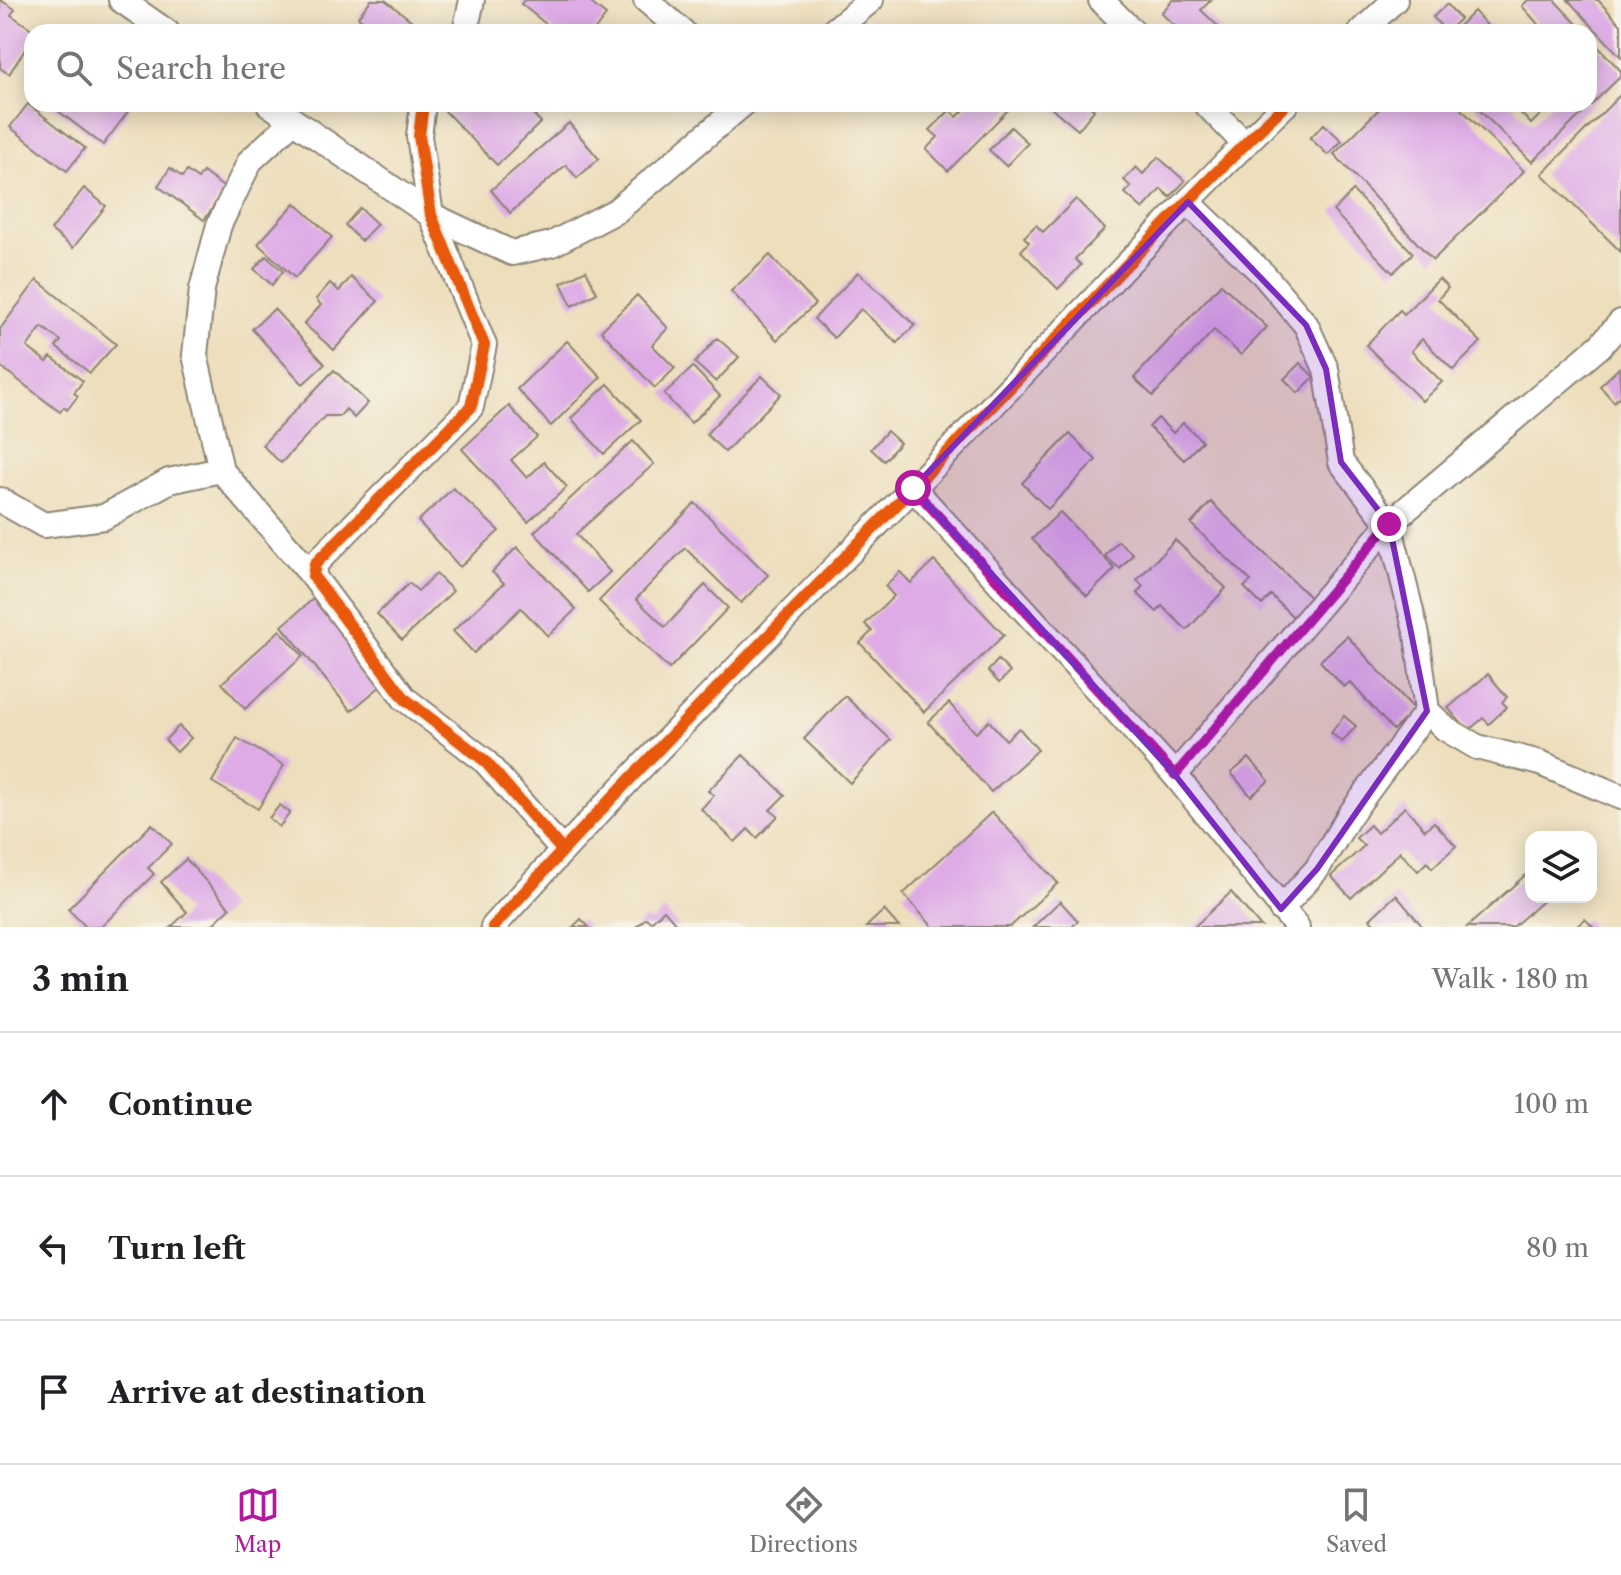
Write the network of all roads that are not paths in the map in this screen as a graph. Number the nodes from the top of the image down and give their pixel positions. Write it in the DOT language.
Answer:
graph roads {
  1 [pos="121,0"];
  2 [pos="472,0"];
  3 [pos="646,0"];
  4 [pos="871,0"];
  5 [pos="1101,0"];
  6 [pos="1395,0"];
  7 [pos="156,24"];
  8 [pos="467,24"];
  9 [pos="674,24"];
  10 [pos="842,24"];
  11 [pos="1125,24"];
  12 [pos="1370,24"];
  13 [pos="280,112"];
  14 [pos="422,112"];
  15 [pos="734,112"];
  16 [pos="1214,112"];
  17 [pos="1278,112"];
  18 [pos="293,121"];
  19 [pos="1245,144"];
  20 [pos="1188,202"];
  21 [pos="431,215"];
  22 [pos="1621,322"];
  23 [pos="221,470"];
  24 [pos="913,488"];
  25 [pos="0,500"];
  26 [pos="1389,524"];
  27 [pos="313,576"];
  28 [pos="1427,711"];
  29 [pos="1175,775"];
  30 [pos="1621,797"];
  31 [pos="562,850"];
  32 [pos="1289,918"];
  33 [pos="493,927"];
  1 -- 7 [label="street"];
  2 -- 8 [label="street"];
  3 -- 9 [label="street"];
  4 -- 10 [label="street"];
  5 -- 11 [label="street"];
  6 -- 12 [label="street"];
  13 -- 18 [label="street"];
  14 -- 21 [label="street"];
  15 -- 21 [label="street"];
  16 -- 19 [label="street"];
  17 -- 19 [label="street"];
  18 -- 21 [label="street"];
  18 -- 23 [label="street"];
  19 -- 20 [label="street"];
  20 -- 24 [label="street"];
  20 -- 26 [label="street"];
  21 -- 27 [label="street"];
  22 -- 26 [label="street"];
  23 -- 25 [label="street"];
  23 -- 27 [label="street"];
  24 -- 29 [label="street"];
  24 -- 31 [label="street"];
  26 -- 28 [label="street"];
  26 -- 29 [label="street"];
  27 -- 31 [label="street"];
  28 -- 30 [label="street"];
  28 -- 32 [label="street"];
  29 -- 32 [label="street"];
  31 -- 33 [label="street"];
}
